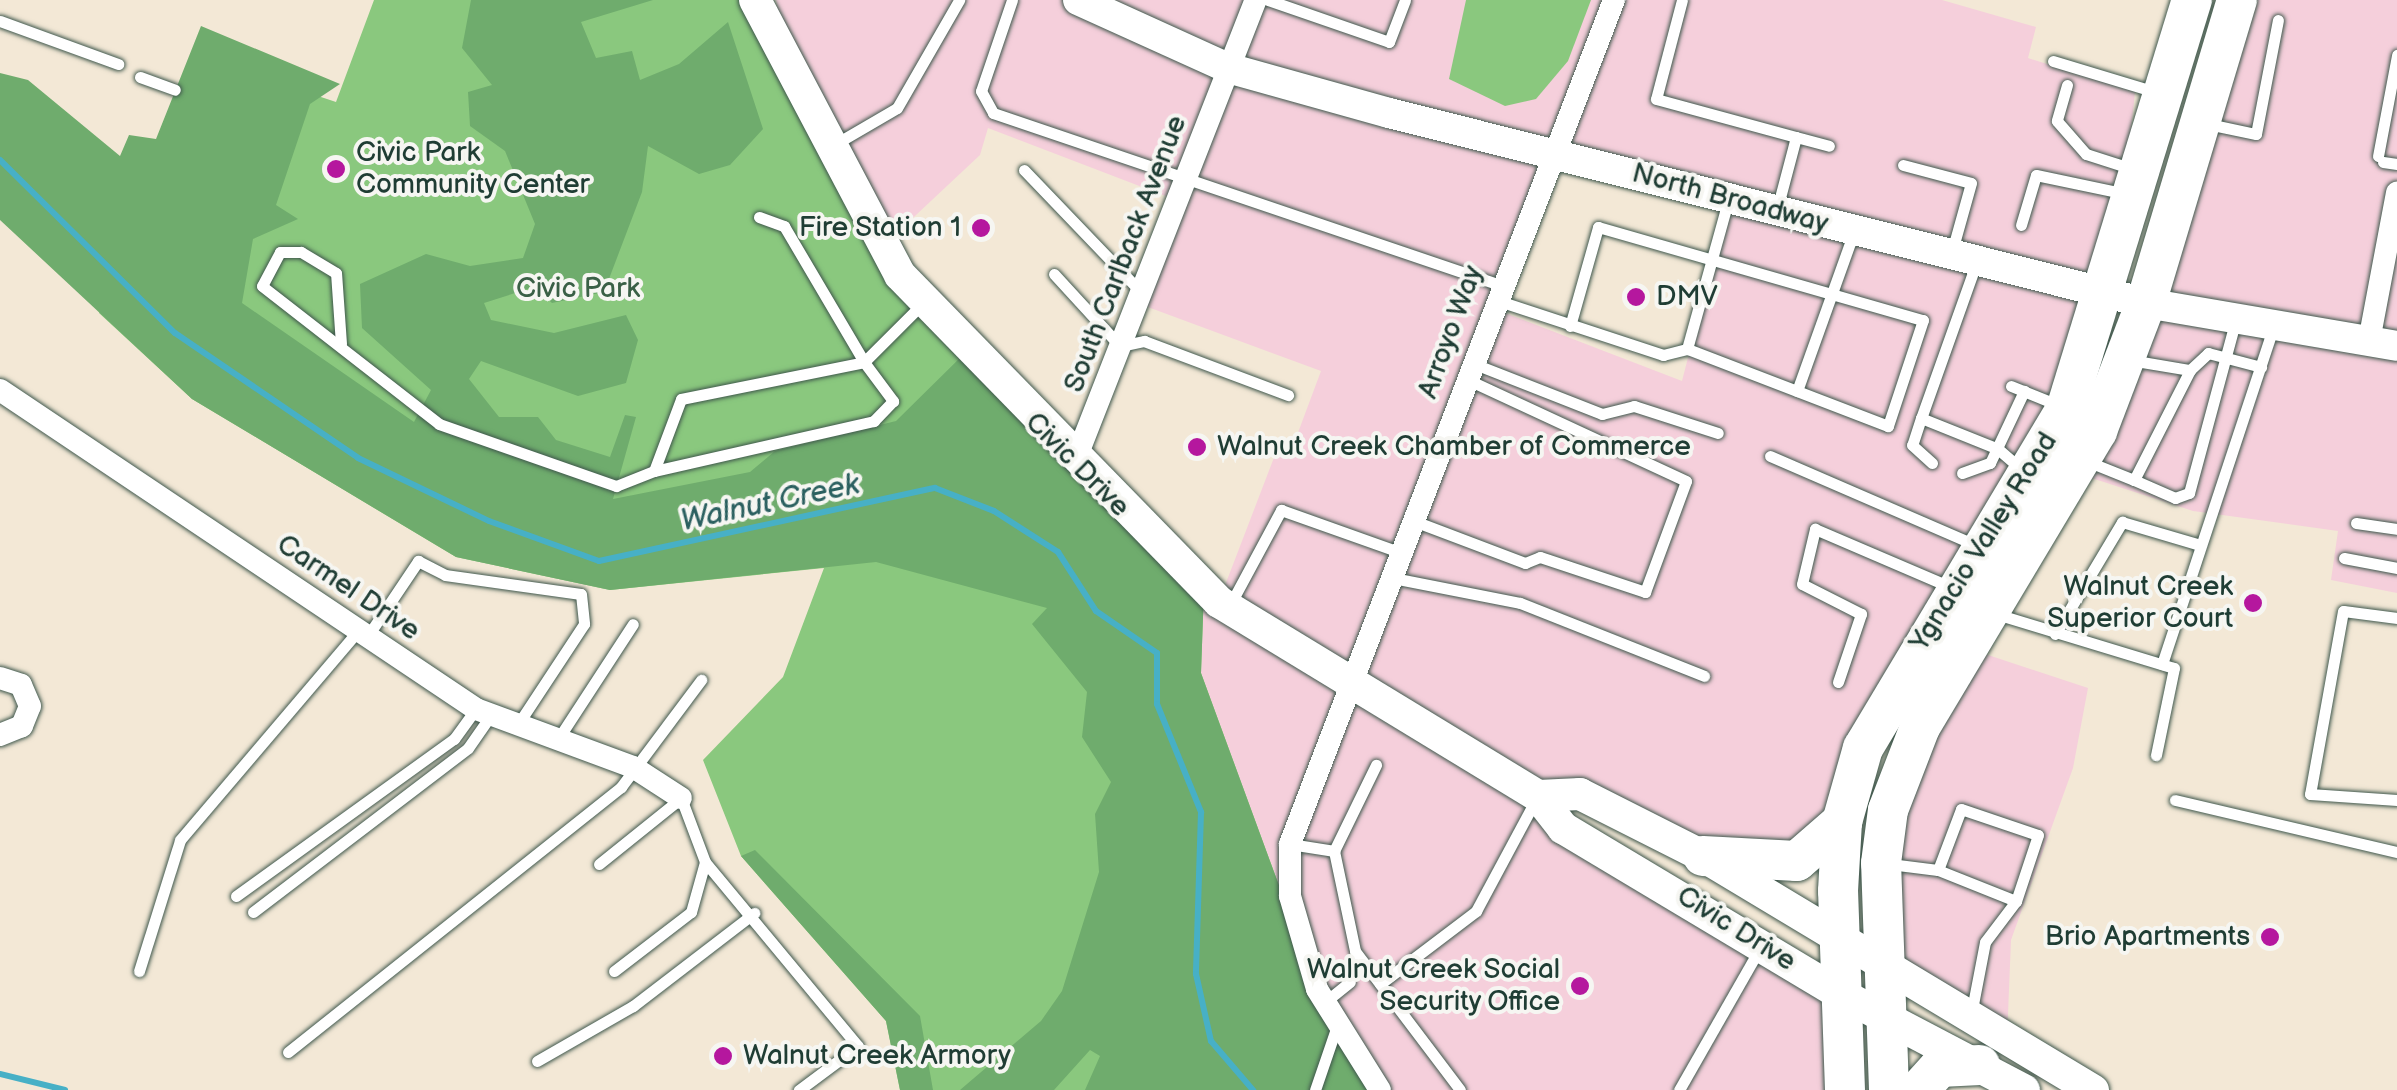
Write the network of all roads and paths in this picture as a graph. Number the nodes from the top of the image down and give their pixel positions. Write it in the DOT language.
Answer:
graph roads {
  1 [pos="755,0"];
  2 [pos="776,0"];
  3 [pos="959,0"];
  4 [pos="1012,0"];
  5 [pos="1078,0"];
  6 [pos="1256,0"];
  7 [pos="1268,0"];
  8 [pos="1314,0"];
  9 [pos="1405,0"];
  10 [pos="1614,0"];
  11 [pos="1682,0"];
  12 [pos="2192,0"];
  13 [pos="2236,0"];
  14 [pos="1308,14"];
  15 [pos="2278,20"];
  16 [pos="0,21"];
  17 [pos="2397,55"];
  18 [pos="2053,60"];
  19 [pos="786,62"];
  20 [pos="118,64"];
  21 [pos="1228,68"];
  22 [pos="140,77"];
  23 [pos="2066,85"];
  24 [pos="175,90"];
  25 [pos="2164,95"];
  26 [pos="2200,123"];
  27 [pos="1796,137"];
  28 [pos="829,146"];
  29 [pos="1829,146"];
  30 [pos="1553,153"];
  31 [pos="2397,164"];
  32 [pos="1903,166"];
  33 [pos="1024,170"];
  34 [pos="1183,184"];
  35 [pos="2138,184"];
  36 [pos="2397,198"];
  37 [pos="1728,202"];
  38 [pos="1776,213"];
  39 [pos="759,216"];
  40 [pos="2021,225"];
  41 [pos="1854,232"];
  42 [pos="1964,258"];
  43 [pos="1712,260"];
  44 [pos="1054,274"];
  45 [pos="1141,292"];
  46 [pos="1498,292"];
  47 [pos="2107,292"];
  48 [pos="1832,294"];
  49 [pos="2146,302"];
  50 [pos="922,303"];
  51 [pos="2236,320"];
  52 [pos="1570,326"];
  53 [pos="2274,326"];
  54 [pos="341,344"];
  55 [pos="2383,344"];
  56 [pos="1120,346"];
  57 [pos="1687,349"];
  58 [pos="2124,358"];
  59 [pos="2228,358"];
  60 [pos="864,362"];
  61 [pos="2261,367"];
  62 [pos="2190,370"];
  63 [pos="1469,371"];
  64 [pos="0,390"];
  65 [pos="1797,391"];
  66 [pos="1288,396"];
  67 [pos="2066,409"];
  68 [pos="1921,418"];
  69 [pos="1718,433"];
  70 [pos="1770,456"];
  71 [pos="2080,460"];
  72 [pos="1074,461"];
  73 [pos="2012,461"];
  74 [pos="1932,462"];
  75 [pos="654,471"];
  76 [pos="1962,473"];
  77 [pos="2134,480"];
  78 [pos="1414,521"];
  79 [pos="2356,522"];
  80 [pos="2397,529"];
  81 [pos="2200,545"];
  82 [pos="1980,547"];
  83 [pos="1402,554"];
  84 [pos="2344,558"];
  85 [pos="2397,568"];
  86 [pos="1393,578"];
  87 [pos="1953,590"];
  88 [pos="1228,610"];
  89 [pos="1989,612"];
  90 [pos="2397,618"];
  91 [pos="633,624"];
  92 [pos="362,634"];
  93 [pos="2055,634"];
  94 [pos="2162,664"];
  95 [pos="1704,676"];
  96 [pos="0,678"];
  97 [pos="700,680"];
  98 [pos="1838,682"];
  99 [pos="1352,688"];
  100 [pos="483,712"];
  101 [pos="518,724"];
  102 [pos="0,735"];
  103 [pos="558,739"];
  104 [pos="2156,756"];
  105 [pos="1376,764"];
  106 [pos="633,767"];
  107 [pos="1538,796"];
  108 [pos="681,798"];
  109 [pos="2174,800"];
  110 [pos="2397,800"];
  111 [pos="1842,822"];
  112 [pos="1290,844"];
  113 [pos="1334,851"];
  114 [pos="2397,852"];
  115 [pos="1703,856"];
  116 [pos="705,862"];
  117 [pos="1881,863"];
  118 [pos="600,864"];
  119 [pos="1938,870"];
  120 [pos="236,896"];
  121 [pos="2016,900"];
  122 [pos="253,912"];
  123 [pos="754,913"];
  124 [pos="1838,939"];
  125 [pos="1762,944"];
  126 [pos="1885,968"];
  127 [pos="140,971"];
  128 [pos="614,972"];
  129 [pos="1350,982"];
  130 [pos="1380,984"];
  131 [pos="1838,993"];
  132 [pos="1325,1002"];
  133 [pos="1887,1015"];
  134 [pos="1970,1017"];
  135 [pos="1338,1024"];
  136 [pos="288,1052"];
  137 [pos="537,1061"];
  138 [pos="1980,1065"];
  139 [pos="799,1090"];
  140 [pos="1315,1090"];
  141 [pos="1380,1090"];
  142 [pos="1460,1090"];
  143 [pos="1680,1090"];
  144 [pos="1845,1090"];
  145 [pos="1890,1090"];
  146 [pos="1919,1090"];
  147 [pos="2024,1090"];
  148 [pos="2092,1090"];
  1 -- 19 [label="main road, Civic Drive"];
  2 -- 19 [label="street"];
  3 -- 28 [label="lane"];
  4 -- 34 [label="lane"];
  5 -- 21 [label="street, North Broadway"];
  6 -- 21 [label="street, South Carlback Avenue"];
  7 -- 14 [label="lane"];
  8 -- 14 [label="lane"];
  9 -- 14 [label="lane"];
  10 -- 30 [label="street, Arroyo Way"];
  11 -- 27 [label="lane"];
  12 -- 25 [label="highway, Ygnacio Valley Road"];
  13 -- 26 [label="highway, Ygnacio Valley Road"];
  15 -- 26 [label="lane"];
  16 -- 20 [label="lane"];
  17 -- 31 [label="lane"];
  18 -- 25 [label="lane"];
  19 -- 28 [label="main road, Civic Drive"];
  21 -- 30 [label="street, North Broadway"];
  21 -- 34 [label="street, South Carlback Avenue"];
  22 -- 24 [label="lane"];
  23 -- 35 [label="lane"];
  25 -- 35 [label="highway, Ygnacio Valley Road"];
  26 -- 49 [label="highway, Ygnacio Valley Road"];
  27 -- 29 [label="lane"];
  27 -- 38 [label="lane"];
  28 -- 50 [label="main road, Civic Drive"];
  30 -- 37 [label="street, North Broadway"];
  30 -- 46 [label="street, Arroyo Way"];
  32 -- 42 [label="lane"];
  33 -- 45 [label="lane"];
  34 -- 45 [label="street, South Carlback Avenue"];
  34 -- 46 [label="lane"];
  35 -- 40 [label="lane"];
  35 -- 47 [label="highway, Ygnacio Valley Road"];
  36 -- 55 [label="street"];
  37 -- 38 [label="street, North Broadway"];
  37 -- 43 [label="lane"];
  38 -- 41 [label="street, North Broadway"];
  39 -- 60 [label="lane"];
  41 -- 42 [label="street, North Broadway"];
  41 -- 48 [label="lane"];
  42 -- 47 [label="street, North Broadway"];
  42 -- 68 [label="lane"];
  43 -- 48 [label="lane"];
  43 -- 52 [label="lane"];
  43 -- 57 [label="lane"];
  44 -- 56 [label="lane"];
  45 -- 56 [label="street, South Carlback Avenue"];
  46 -- 52 [label="lane"];
  46 -- 63 [label="street, Arroyo Way"];
  47 -- 49 [label="street, North Broadway"];
  47 -- 67 [label="highway, Ygnacio Valley Road"];
  48 -- 65 [label="lane"];
  48 -- 65 [label="lane"];
  49 -- 51 [label="street, North Broadway"];
  49 -- 58 [label="highway, Ygnacio Valley Road"];
  50 -- 60 [label="lane"];
  50 -- 72 [label="main road, Civic Drive"];
  51 -- 53 [label="street, North Broadway"];
  51 -- 59 [label="lane"];
  52 -- 57 [label="lane"];
  53 -- 55 [label="street, North Broadway"];
  53 -- 61 [label="lane"];
  54 -- 54 [label="lane"];
  54 -- 75 [label="lane"];
  56 -- 66 [label="lane"];
  56 -- 72 [label="street, South Carlback Avenue"];
  57 -- 65 [label="lane"];
  58 -- 62 [label="lane"];
  58 -- 71 [label="highway, Ygnacio Valley Road"];
  59 -- 61 [label="lane"];
  59 -- 62 [label="lane"];
  59 -- 77 [label="lane"];
  60 -- 75 [label="lane"];
  60 -- 75 [label="lane"];
  61 -- 81 [label="lane"];
  62 -- 77 [label="lane"];
  63 -- 69 [label="lane"];
  63 -- 78 [label="street, Arroyo Way"];
  63 -- 78 [label="lane"];
  64 -- 92 [label="street, Carmel Drive"];
  67 -- 73 [label="highway, Ygnacio Valley Road"];
  67 -- 73 [label="lane"];
  68 -- 73 [label="lane"];
  68 -- 74 [label="lane"];
  70 -- 82 [label="lane"];
  71 -- 77 [label="lane"];
  71 -- 89 [label="highway, Ygnacio Valley Road"];
  72 -- 88 [label="main road, Civic Drive"];
  73 -- 76 [label="lane"];
  73 -- 82 [label="highway, Ygnacio Valley Road"];
  78 -- 83 [label="street, Arroyo Way"];
  79 -- 80 [label="lane"];
  81 -- 93 [label="lane"];
  81 -- 94 [label="lane"];
  82 -- 87 [label="highway, Ygnacio Valley Road"];
  83 -- 86 [label="street, Arroyo Way"];
  83 -- 88 [label="lane"];
  84 -- 85 [label="lane"];
  86 -- 95 [label="lane"];
  86 -- 99 [label="street, Arroyo Way"];
  87 -- 98 [label="lane"];
  87 -- 111 [label="highway, Ygnacio Valley Road"];
  88 -- 99 [label="main road, Civic Drive"];
  89 -- 93 [label="lane"];
  89 -- 117 [label="highway, Ygnacio Valley Road"];
  90 -- 110 [label="lane"];
  91 -- 103 [label="lane"];
  92 -- 100 [label="street, Carmel Drive"];
  92 -- 101 [label="lane"];
  92 -- 127 [label="lane"];
  93 -- 94 [label="lane"];
  94 -- 104 [label="lane"];
  96 -- 102 [label="street"];
  97 -- 106 [label="lane"];
  99 -- 107 [label="main road, Civic Drive"];
  99 -- 112 [label="street, Arroyo Way"];
  100 -- 101 [label="street, Carmel Drive"];
  100 -- 120 [label="lane"];
  100 -- 122 [label="lane"];
  101 -- 103 [label="street, Carmel Drive"];
  103 -- 106 [label="street, Carmel Drive"];
  105 -- 113 [label="lane"];
  106 -- 108 [label="street, Carmel Drive"];
  106 -- 136 [label="lane"];
  107 -- 115 [label="main road, Civic Drive"];
  107 -- 125 [label="main road, Civic Drive"];
  107 -- 130 [label="lane"];
  108 -- 116 [label="lane"];
  108 -- 118 [label="lane"];
  109 -- 114 [label="lane"];
  111 -- 115 [label="highway"];
  111 -- 124 [label="highway, Ygnacio Valley Road"];
  112 -- 113 [label="lane"];
  112 -- 132 [label="street"];
  113 -- 130 [label="lane"];
  115 -- 124 [label="main road, Civic Drive"];
  116 -- 123 [label="lane"];
  116 -- 128 [label="lane"];
  117 -- 119 [label="lane"];
  117 -- 126 [label="highway, Ygnacio Valley Road"];
  119 -- 121 [label="lane"];
  119 -- 121 [label="lane"];
  121 -- 134 [label="lane"];
  123 -- 137 [label="lane"];
  123 -- 139 [label="lane"];
  124 -- 126 [label="main road, Civic Drive"];
  124 -- 131 [label="highway, Ygnacio Valley Road"];
  125 -- 131 [label="main road, Civic Drive"];
  125 -- 143 [label="lane"];
  126 -- 133 [label="highway, Ygnacio Valley Road"];
  126 -- 134 [label="main road, Civic Drive"];
  129 -- 132 [label="lane"];
  130 -- 142 [label="lane"];
  131 -- 133 [label="main road, Civic Drive"];
  131 -- 144 [label="highway, Ygnacio Valley Road"];
  132 -- 135 [label="street"];
  133 -- 138 [label="main road, Civic Drive"];
  133 -- 145 [label="highway, Ygnacio Valley Road"];
  134 -- 148 [label="main road, Civic Drive"];
  135 -- 140 [label="lane"];
  135 -- 141 [label="street"];
  138 -- 146 [label="highway"];
  138 -- 147 [label="main road, Civic Drive"];
}
